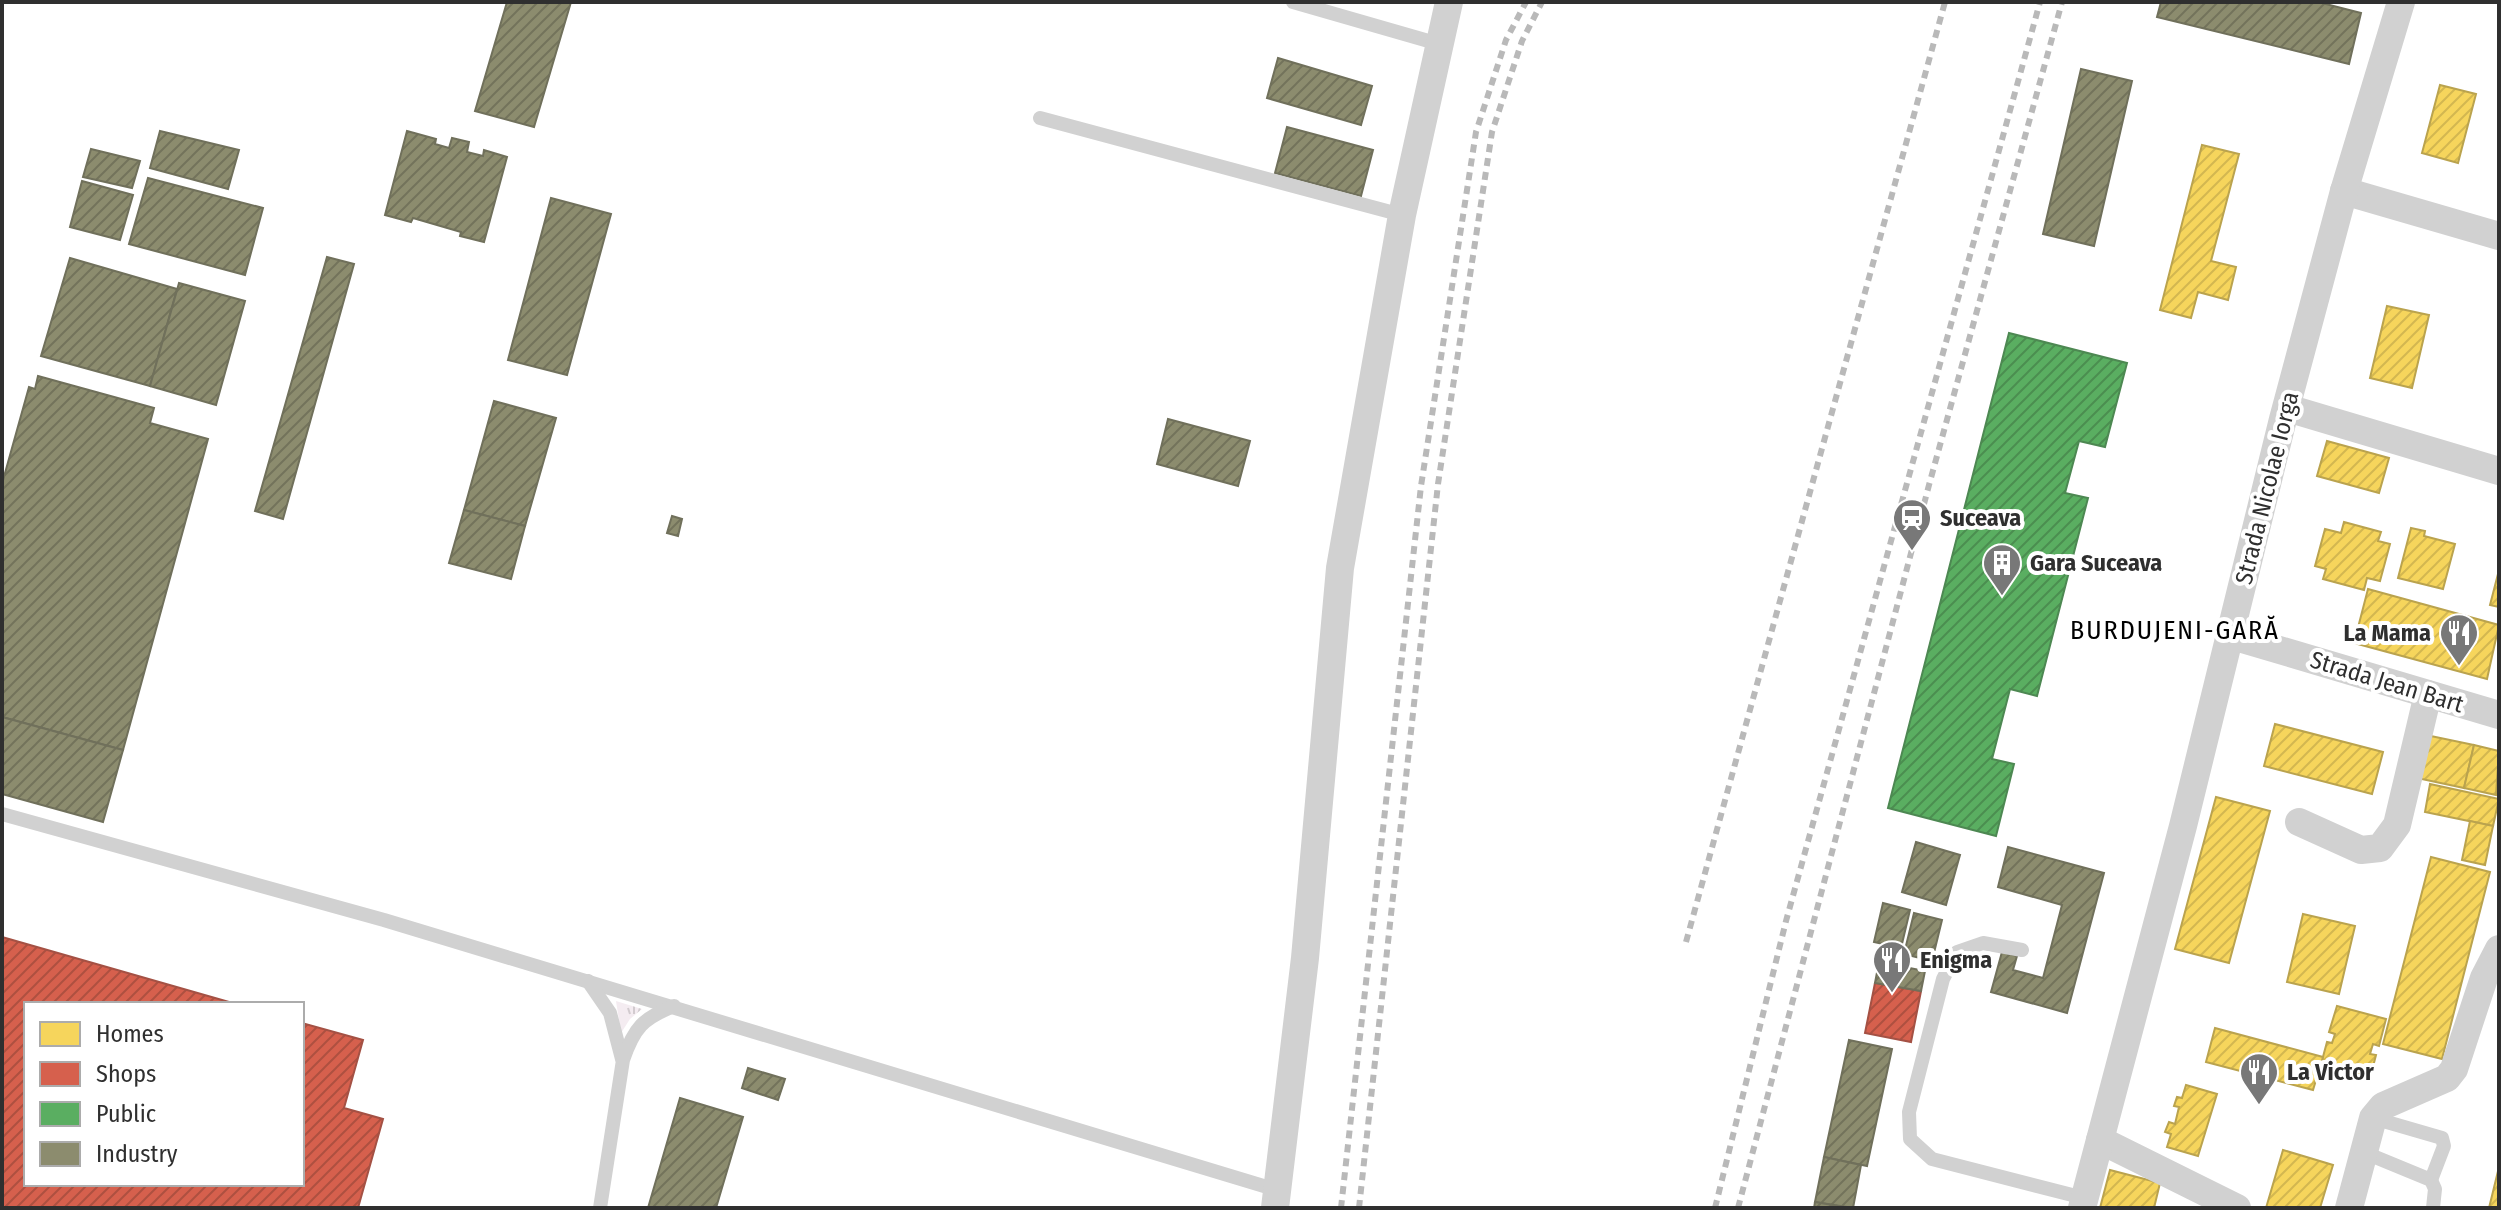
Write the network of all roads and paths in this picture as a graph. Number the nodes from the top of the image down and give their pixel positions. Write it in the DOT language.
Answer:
graph roads {
  1 [pos="1293,2"];
  2 [pos="1449,2"];
  3 [pos="2401,2"];
  4 [pos="1439,44"];
  5 [pos="1040,118"];
  6 [pos="2344,191"];
  7 [pos="1402,215"];
  8 [pos="2499,236"];
  9 [pos="2287,408"];
  10 [pos="2499,471"];
  11 [pos="2229,635"];
  12 [pos="2428,694"];
  13 [pos="2499,715"];
  14 [pos="2,814"];
  15 [pos="2299,822"];
  16 [pos="2499,949"];
  17 [pos="2022,950"];
  18 [pos="587,980"];
  19 [pos="674,1006"];
  20 [pos="623,1060"];
  21 [pos="2373,1118"];
  22 [pos="2100,1140"];
  23 [pos="2363,1152"];
  24 [pos="2431,1180"];
  25 [pos="1276,1199"];
  26 [pos="2083,1203"];
  27 [pos="600,1208"];
  28 [pos="2237,1208"];
  29 [pos="2349,1208"];
  30 [pos="2433,1208"];
  1 -- 4 [label="lane"];
  2 -- 4 [label="street"];
  3 -- 6 [label="street, Strada Nicolae Iorga"];
  4 -- 7 [label="street"];
  5 -- 7 [label="lane"];
  6 -- 8 [label="street"];
  6 -- 9 [label="street, Strada Nicolae Iorga"];
  7 -- 25 [label="street"];
  9 -- 10 [label="street"];
  9 -- 11 [label="street, Strada Nicolae Iorga"];
  11 -- 12 [label="street, Strada Jean Bart"];
  11 -- 22 [label="street, Strada Nicolae Iorga"];
  12 -- 13 [label="street, Strada Jean Bart"];
  12 -- 15 [label="street"];
  14 -- 18 [label="lane"];
  16 -- 21 [label="street"];
  17 -- 26 [label="lane"];
  18 -- 19 [label="lane"];
  18 -- 20 [label="lane"];
  19 -- 20 [label="lane"];
  19 -- 25 [label="lane"];
  20 -- 27 [label="lane"];
  21 -- 23 [label="street"];
  21 -- 24 [label="lane"];
  22 -- 26 [label="street, Strada Nicolae Iorga"];
  22 -- 28 [label="street"];
  23 -- 24 [label="lane"];
  23 -- 29 [label="street"];
  24 -- 30 [label="lane"];
}
